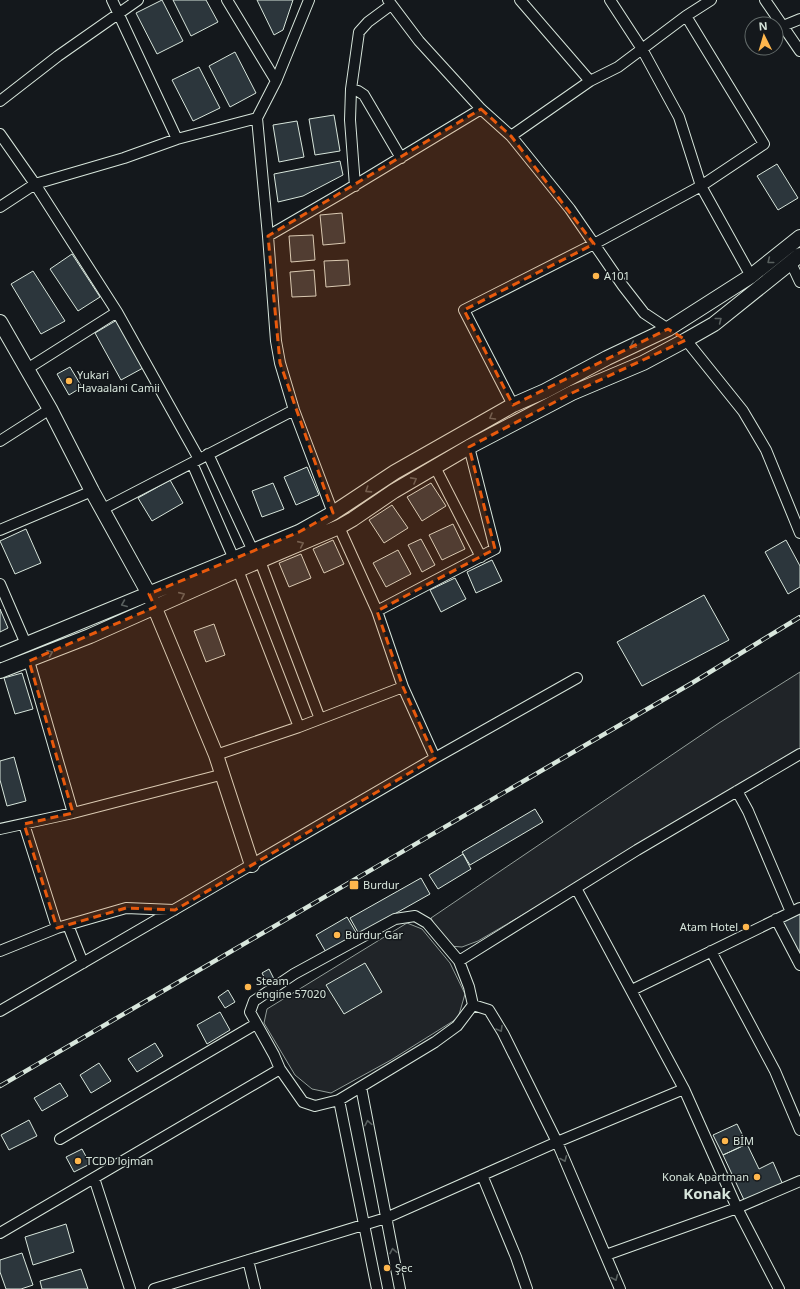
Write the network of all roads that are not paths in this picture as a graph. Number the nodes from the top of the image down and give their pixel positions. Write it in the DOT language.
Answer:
graph roads {
  1 [pos="112,0"];
  2 [pos="138,0"];
  3 [pos="227,0"];
  4 [pos="309,0"];
  5 [pos="520,0"];
  6 [pos="610,0"];
  7 [pos="711,0"];
  8 [pos="765,0"];
  9 [pos="390,2"];
  10 [pos="118,14"];
  11 [pos="686,16"];
  12 [pos="776,16"];
  13 [pos="800,19"];
  14 [pos="784,26"];
  15 [pos="784,27"];
  16 [pos="642,49"];
  17 [pos="800,51"];
  18 [pos="590,80"];
  19 [pos="276,81"];
  20 [pos="351,89"];
  21 [pos="1,99"];
  22 [pos="481,109"];
  23 [pos="257,118"];
  24 [pos="0,134"];
  25 [pos="511,136"];
  26 [pos="177,139"];
  27 [pos="400,158"];
  28 [pos="35,184"];
  29 [pos="354,186"];
  30 [pos="701,186"];
  31 [pos="0,207"];
  32 [pos="268,236"];
  33 [pos="800,237"];
  34 [pos="594,244"];
  35 [pos="795,259"];
  36 [pos="751,276"];
  37 [pos="800,282"];
  38 [pos="117,312"];
  39 [pos="0,322"];
  40 [pos="668,329"];
  41 [pos="686,340"];
  42 [pos="27,369"];
  43 [pos="513,405"];
  44 [pos="50,409"];
  45 [pos="294,410"];
  46 [pos="0,441"];
  47 [pos="469,447"];
  48 [pos="208,454"];
  49 [pos="195,461"];
  50 [pos="435,467"];
  51 [pos="92,491"];
  52 [pos="103,509"];
  53 [pos="333,513"];
  54 [pos="339,527"];
  55 [pos="0,530"];
  56 [pos="800,533"];
  57 [pos="256,556"];
  58 [pos="481,557"];
  59 [pos="236,565"];
  60 [pos="0,584"];
  61 [pos="152,600"];
  62 [pos="377,611"];
  63 [pos="26,644"];
  64 [pos="0,655"];
  65 [pos="28,661"];
  66 [pos="0,671"];
  67 [pos="577,678"];
  68 [pos="403,687"];
  69 [pos="320,719"];
  70 [pos="299,727"];
  71 [pos="800,754"];
  72 [pos="216,755"];
  73 [pos="435,758"];
  74 [pos="224,774"];
  75 [pos="737,791"];
  76 [pos="73,813"];
  77 [pos="24,824"];
  78 [pos="0,829"];
  79 [pos="252,865"];
  80 [pos="576,888"];
  81 [pos="175,910"];
  82 [pos="796,910"];
  83 [pos="776,919"];
  84 [pos="68,925"];
  85 [pos="57,928"];
  86 [pos="0,951"];
  87 [pos="711,951"];
  88 [pos="458,961"];
  89 [pos="83,963"];
  90 [pos="800,965"];
  91 [pos="632,990"];
  92 [pos="473,1005"];
  93 [pos="0,1011"];
  94 [pos="256,1024"];
  95 [pos="280,1069"];
  96 [pos="361,1087"];
  97 [pos="684,1089"];
  98 [pos="339,1100"];
  99 [pos="800,1130"];
  100 [pos="60,1139"];
  101 [pos="557,1142"];
  102 [pos="482,1175"];
  103 [pos="94,1178"];
  104 [pos="800,1181"];
  105 [pos="738,1208"];
  106 [pos="386,1218"];
  107 [pos="364,1225"];
  108 [pos="0,1233"];
  109 [pos="606,1256"];
  110 [pos="248,1260"];
  111 [pos="130,1289"];
  112 [pos="154,1289"];
  113 [pos="255,1289"];
  114 [pos="376,1289"];
  115 [pos="400,1289"];
  116 [pos="527,1289"];
  117 [pos="620,1289"];
  118 [pos="779,1289"];
  1 -- 10 [label="street"];
  2 -- 10 [label="street"];
  3 -- 19 [label="street"];
  4 -- 19 [label="street"];
  5 -- 18 [label="street"];
  6 -- 16 [label="street"];
  7 -- 11 [label="street"];
  8 -- 12 [label="street"];
  9 -- 20 [label="street"];
  9 -- 22 [label="street"];
  10 -- 21 [label="street"];
  10 -- 26 [label="street"];
  11 -- 16 [label="street"];
  11 -- 30 [label="street"];
  13 -- 14 [label="street"];
  15 -- 17 [label="street"];
  16 -- 18 [label="street"];
  16 -- 30 [label="street"];
  18 -- 25 [label="street"];
  19 -- 23 [label="street"];
  20 -- 27 [label="street"];
  20 -- 29 [label="street"];
  22 -- 25 [label="street"];
  22 -- 27 [label="street"];
  23 -- 26 [label="street"];
  23 -- 32 [label="street"];
  24 -- 28 [label="street"];
  25 -- 34 [label="street"];
  26 -- 28 [label="street"];
  27 -- 29 [label="street"];
  28 -- 31 [label="street"];
  28 -- 38 [label="street"];
  29 -- 32 [label="street"];
  30 -- 34 [label="street"];
  30 -- 36 [label="street"];
  32 -- 45 [label="street"];
  33 -- 36 [label="main road, one-way"];
  34 -- 40 [label="street"];
  34 -- 43 [label="street"];
  35 -- 37 [label="street"];
  41 -- 35 [label="main road, one-way"];
  36 -- 40 [label="main road"];
  38 -- 42 [label="street"];
  38 -- 49 [label="street"];
  39 -- 42 [label="main road"];
  40 -- 41 [label="main road"];
  40 -- 43 [label="main road, one-way"];
  41 -- 47 [label="main road"];
  41 -- 56 [label="street"];
  42 -- 44 [label="main road"];
  43 -- 53 [label="main road, one-way"];
  44 -- 46 [label="street"];
  44 -- 51 [label="main road"];
  45 -- 48 [label="street"];
  45 -- 53 [label="street"];
  47 -- 50 [label="main road"];
  47 -- 58 [label="street"];
  48 -- 49 [label="street"];
  48 -- 57 [label="street"];
  49 -- 52 [label="street"];
  49 -- 59 [label="street"];
  54 -- 50 [label="main road, one-way"];
  50 -- 58 [label="street"];
  51 -- 52 [label="main road"];
  51 -- 55 [label="street"];
  52 -- 61 [label="main road"];
  53 -- 57 [label="main road"];
  57 -- 54 [label="main road, one-way"];
  54 -- 62 [label="street"];
  57 -- 59 [label="main road"];
  57 -- 69 [label="street"];
  58 -- 62 [label="street"];
  59 -- 61 [label="main road"];
  59 -- 70 [label="street"];
  60 -- 63 [label="street"];
  61 -- 63 [label="main road, one-way"];
  65 -- 61 [label="main road, one-way"];
  61 -- 72 [label="main road"];
  62 -- 68 [label="street"];
  63 -- 64 [label="main road"];
  65 -- 66 [label="main road"];
  65 -- 76 [label="street"];
  67 -- 73 [label="street"];
  68 -- 69 [label="street"];
  68 -- 73 [label="street"];
  69 -- 70 [label="street"];
  70 -- 72 [label="street"];
  71 -- 75 [label="street"];
  72 -- 74 [label="main road"];
  73 -- 79 [label="street"];
  74 -- 76 [label="street"];
  74 -- 79 [label="main road"];
  75 -- 80 [label="street"];
  75 -- 82 [label="street"];
  76 -- 77 [label="street"];
  77 -- 78 [label="street"];
  77 -- 85 [label="street"];
  79 -- 81 [label="street"];
  80 -- 88 [label="street"];
  80 -- 91 [label="street"];
  81 -- 84 [label="street"];
  81 -- 89 [label="street"];
  82 -- 83 [label="street"];
  83 -- 87 [label="street"];
  83 -- 90 [label="street"];
  84 -- 85 [label="street"];
  84 -- 89 [label="street"];
  85 -- 86 [label="street"];
  87 -- 91 [label="street"];
  87 -- 99 [label="street"];
  88 -- 92 [label="street"];
  88 -- 94 [label="street"];
  89 -- 93 [label="street"];
  91 -- 97 [label="street"];
  92 -- 96 [label="street"];
  92 -- 101 [label="street, one-way"];
  94 -- 95 [label="street"];
  94 -- 100 [label="street"];
  95 -- 98 [label="street"];
  95 -- 103 [label="street"];
  96 -- 98 [label="street"];
  106 -- 96 [label="street, one-way"];
  97 -- 101 [label="street"];
  97 -- 105 [label="street"];
  98 -- 107 [label="street"];
  101 -- 102 [label="street"];
  101 -- 109 [label="street, one-way"];
  102 -- 106 [label="street"];
  102 -- 116 [label="street"];
  103 -- 108 [label="street"];
  103 -- 111 [label="street"];
  104 -- 105 [label="street"];
  105 -- 109 [label="street"];
  105 -- 118 [label="street"];
  106 -- 107 [label="street"];
  115 -- 106 [label="street, one-way"];
  107 -- 110 [label="street"];
  107 -- 114 [label="street"];
  109 -- 117 [label="street, one-way"];
  110 -- 112 [label="street"];
  110 -- 113 [label="street"];
}
